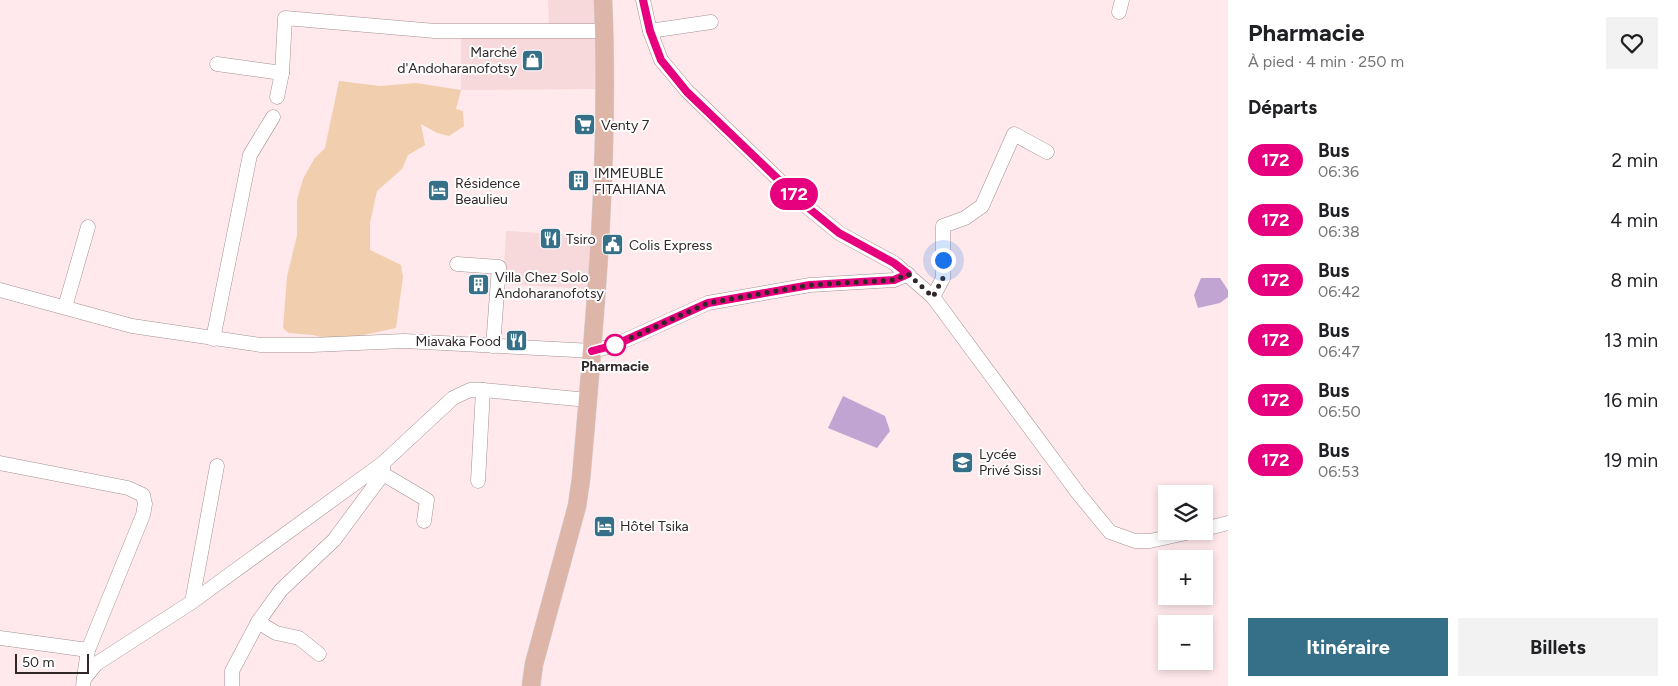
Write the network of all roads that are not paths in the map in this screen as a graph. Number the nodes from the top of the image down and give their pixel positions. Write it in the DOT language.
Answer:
graph roads {
  1 [pos="603,0"];
  2 [pos="643,0"];
  3 [pos="711,22"];
  4 [pos="604,31"];
  5 [pos="650,31"];
  6 [pos="217,64"];
  7 [pos="282,73"];
  8 [pos="277,97"];
  9 [pos="273,117"];
  10 [pos="1047,152"];
  11 [pos="88,227"];
  12 [pos="456,264"];
  13 [pos="908,274"];
  14 [pos="0,290"];
  15 [pos="933,297"];
  16 [pos="65,307"];
  17 [pos="213,339"];
  18 [pos="493,346"];
  19 [pos="592,351"];
  20 [pos="484,390"];
  21 [pos="588,400"];
  22 [pos="0,463"];
  23 [pos="217,466"];
  24 [pos="383,468"];
  25 [pos="478,481"];
  26 [pos="424,521"];
  27 [pos="1228,523"];
  28 [pos="1213,527"];
  29 [pos="1158,540"];
  30 [pos="192,602"];
  31 [pos="258,622"];
  32 [pos="0,638"];
  33 [pos="88,650"];
  34 [pos="320,654"];
  35 [pos="83,683"];
  36 [pos="232,686"];
  37 [pos="531,686"];
  1 -- 4 [label="main road"];
  2 -- 5 [label="street"];
  3 -- 5 [label="street"];
  4 -- 7 [label="street"];
  4 -- 19 [label="main road"];
  5 -- 13 [label="street"];
  6 -- 7 [label="street"];
  7 -- 8 [label="street"];
  9 -- 17 [label="street"];
  10 -- 15 [label="street"];
  11 -- 16 [label="street"];
  12 -- 18 [label="street"];
  13 -- 15 [label="street"];
  13 -- 19 [label="street"];
  14 -- 16 [label="street"];
  15 -- 29 [label="street"];
  16 -- 17 [label="street"];
  17 -- 18 [label="street"];
  18 -- 19 [label="street"];
  19 -- 21 [label="main road"];
  20 -- 21 [label="street"];
  20 -- 24 [label="street"];
  20 -- 25 [label="street"];
  21 -- 37 [label="main road"];
  22 -- 33 [label="street"];
  23 -- 30 [label="street"];
  24 -- 26 [label="street"];
  24 -- 30 [label="street"];
  24 -- 31 [label="street"];
  27 -- 28 [label="street"];
  30 -- 35 [label="street"];
  31 -- 34 [label="street"];
  31 -- 36 [label="street"];
  32 -- 33 [label="street"];
  33 -- 35 [label="street"];
}
